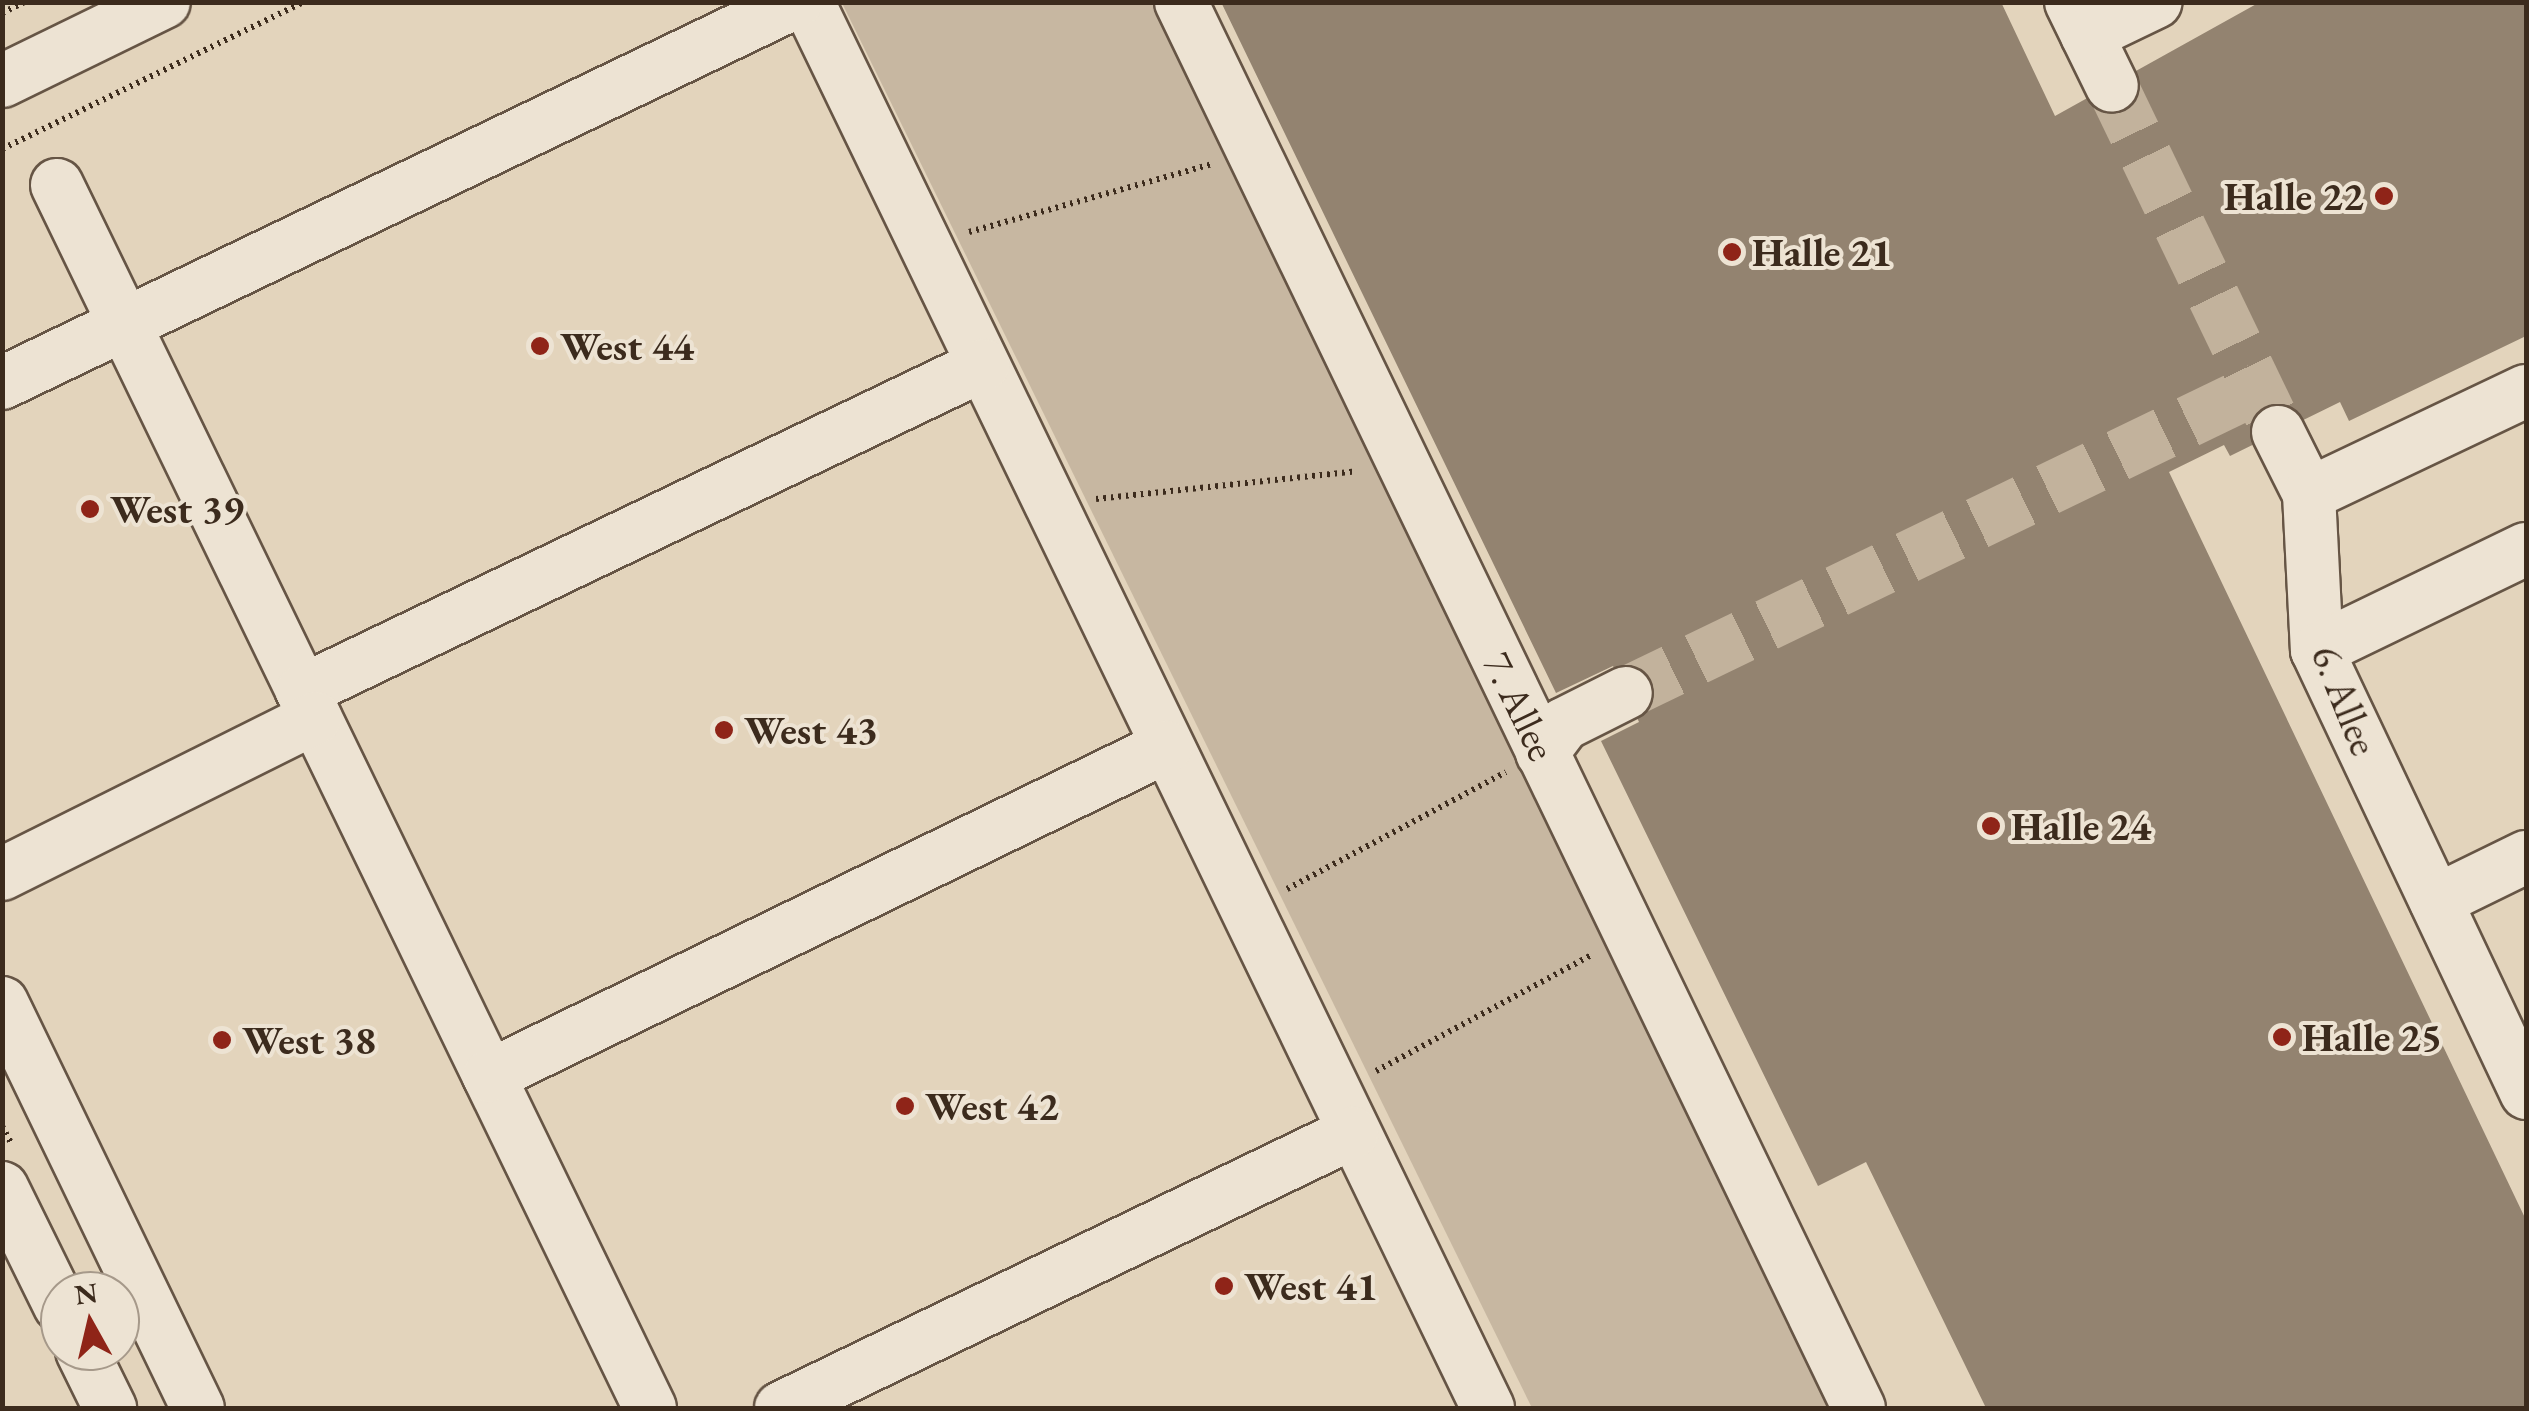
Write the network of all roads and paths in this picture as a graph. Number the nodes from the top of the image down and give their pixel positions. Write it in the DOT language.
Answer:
graph roads {
  1 [pos="25,2"];
  2 [pos="304,2"];
  3 [pos="796,2"];
  4 [pos="808,2"];
  5 [pos="1182,2"];
  6 [pos="2156,2"];
  7 [pos="145,7"];
  8 [pos="2,13"];
  9 [pos="2079,19"];
  10 [pos="2,81"];
  11 [pos="2112,86"];
  12 [pos="2,149"];
  13 [pos="1252,153"];
  14 [pos="57,185"];
  15 [pos="925,246"];
  16 [pos="125,324"];
  17 [pos="983,365"];
  18 [pos="2,383"];
  19 [pos="2526,391"];
  20 [pos="2278,432"];
  21 [pos="1403,466"];
  22 [pos="2309,494"];
  23 [pos="1050,504"];
  24 [pos="2526,549"];
  25 [pos="2317,650"];
  26 [pos="1626,694"];
  27 [pos="309,704"];
  28 [pos="1166,747"];
  29 [pos="1542,753"];
  30 [pos="2526,857"];
  31 [pos="2,874"];
  32 [pos="2436,901"];
  33 [pos="1244,910"];
  34 [pos="1630,934"];
  35 [pos="2,1004"];
  36 [pos="489,1076"];
  37 [pos="2526,1092"];
  38 [pos="1342,1114"];
  39 [pos="2,1188"];
  40 [pos="43,1271"];
  41 [pos="92,1371"];
  42 [pos="110,1408"];
  43 [pos="198,1408"];
  44 [pos="650,1408"];
  45 [pos="781,1408"];
  46 [pos="1488,1408"];
  47 [pos="1859,1408"];
  1 -- 8 [label="path"];
  2 -- 12 [label="path"];
  3 -- 16 [label="street"];
  4 -- 15 [label="street"];
  5 -- 13 [label="street, 7. Allee"];
  6 -- 9 [label="street"];
  7 -- 10 [label="street"];
  9 -- 11 [label="street"];
  13 -- 15 [label="path"];
  13 -- 21 [label="street, 7. Allee"];
  14 -- 16 [label="street"];
  15 -- 17 [label="street"];
  16 -- 18 [label="street"];
  16 -- 27 [label="street"];
  17 -- 23 [label="street"];
  17 -- 27 [label="street"];
  19 -- 22 [label="street"];
  20 -- 22 [label="street, 6. Allee"];
  21 -- 23 [label="path"];
  21 -- 29 [label="street, 7. Allee"];
  22 -- 25 [label="street, 6. Allee"];
  23 -- 28 [label="street"];
  24 -- 25 [label="street"];
  25 -- 32 [label="street, 6. Allee"];
  26 -- 29 [label="street"];
  27 -- 31 [label="street"];
  27 -- 36 [label="street"];
  28 -- 33 [label="street"];
  28 -- 36 [label="street"];
  29 -- 33 [label="path"];
  29 -- 34 [label="street, 7. Allee"];
  30 -- 32 [label="street"];
  32 -- 37 [label="street, 6. Allee"];
  33 -- 38 [label="street"];
  34 -- 38 [label="path"];
  34 -- 47 [label="street, 7. Allee"];
  35 -- 43 [label="street"];
  36 -- 44 [label="street"];
  38 -- 45 [label="street"];
  38 -- 46 [label="street"];
  39 -- 40 [label="street"];
  41 -- 42 [label="street"];
}
